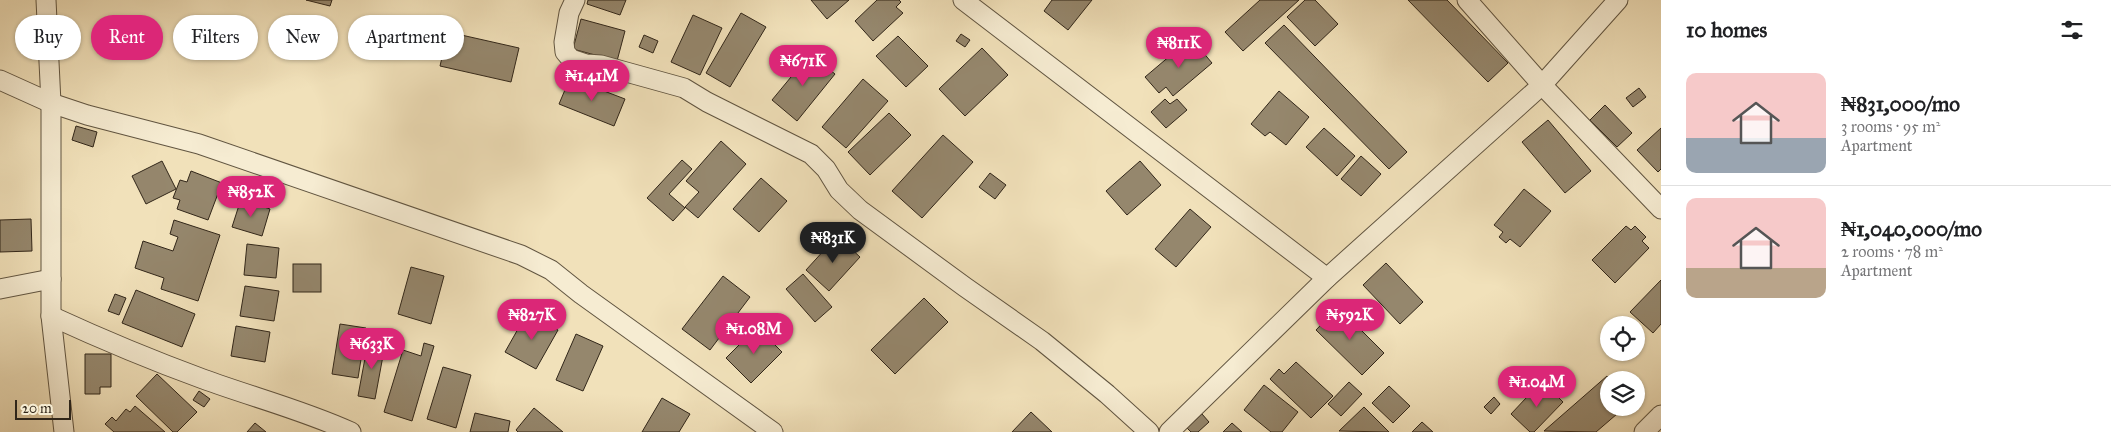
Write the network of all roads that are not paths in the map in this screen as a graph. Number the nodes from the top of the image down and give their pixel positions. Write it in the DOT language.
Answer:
graph roads {
  1 [pos="46,0"];
  2 [pos="575,0"];
  3 [pos="963,0"];
  4 [pos="1467,0"];
  5 [pos="1618,0"];
  6 [pos="0,80"];
  7 [pos="1542,86"];
  8 [pos="51,103"];
  9 [pos="1661,209"];
  10 [pos="1327,278"];
  11 [pos="51,279"];
  12 [pos="0,288"];
  13 [pos="51,316"];
  14 [pos="1661,415"];
  15 [pos="64,432"];
  16 [pos="351,432"];
  17 [pos="774,432"];
  18 [pos="1149,432"];
  19 [pos="1169,432"];
  20 [pos="1644,432"];
  1 -- 8 [label="street"];
  2 -- 18 [label="street"];
  3 -- 10 [label="street"];
  4 -- 7 [label="street"];
  5 -- 7 [label="street"];
  6 -- 8 [label="street"];
  7 -- 9 [label="street"];
  7 -- 10 [label="street"];
  8 -- 11 [label="street"];
  8 -- 17 [label="street"];
  10 -- 19 [label="street"];
  11 -- 12 [label="street"];
  11 -- 13 [label="street"];
  13 -- 15 [label="street"];
  13 -- 16 [label="street"];
  14 -- 20 [label="street"];
}
